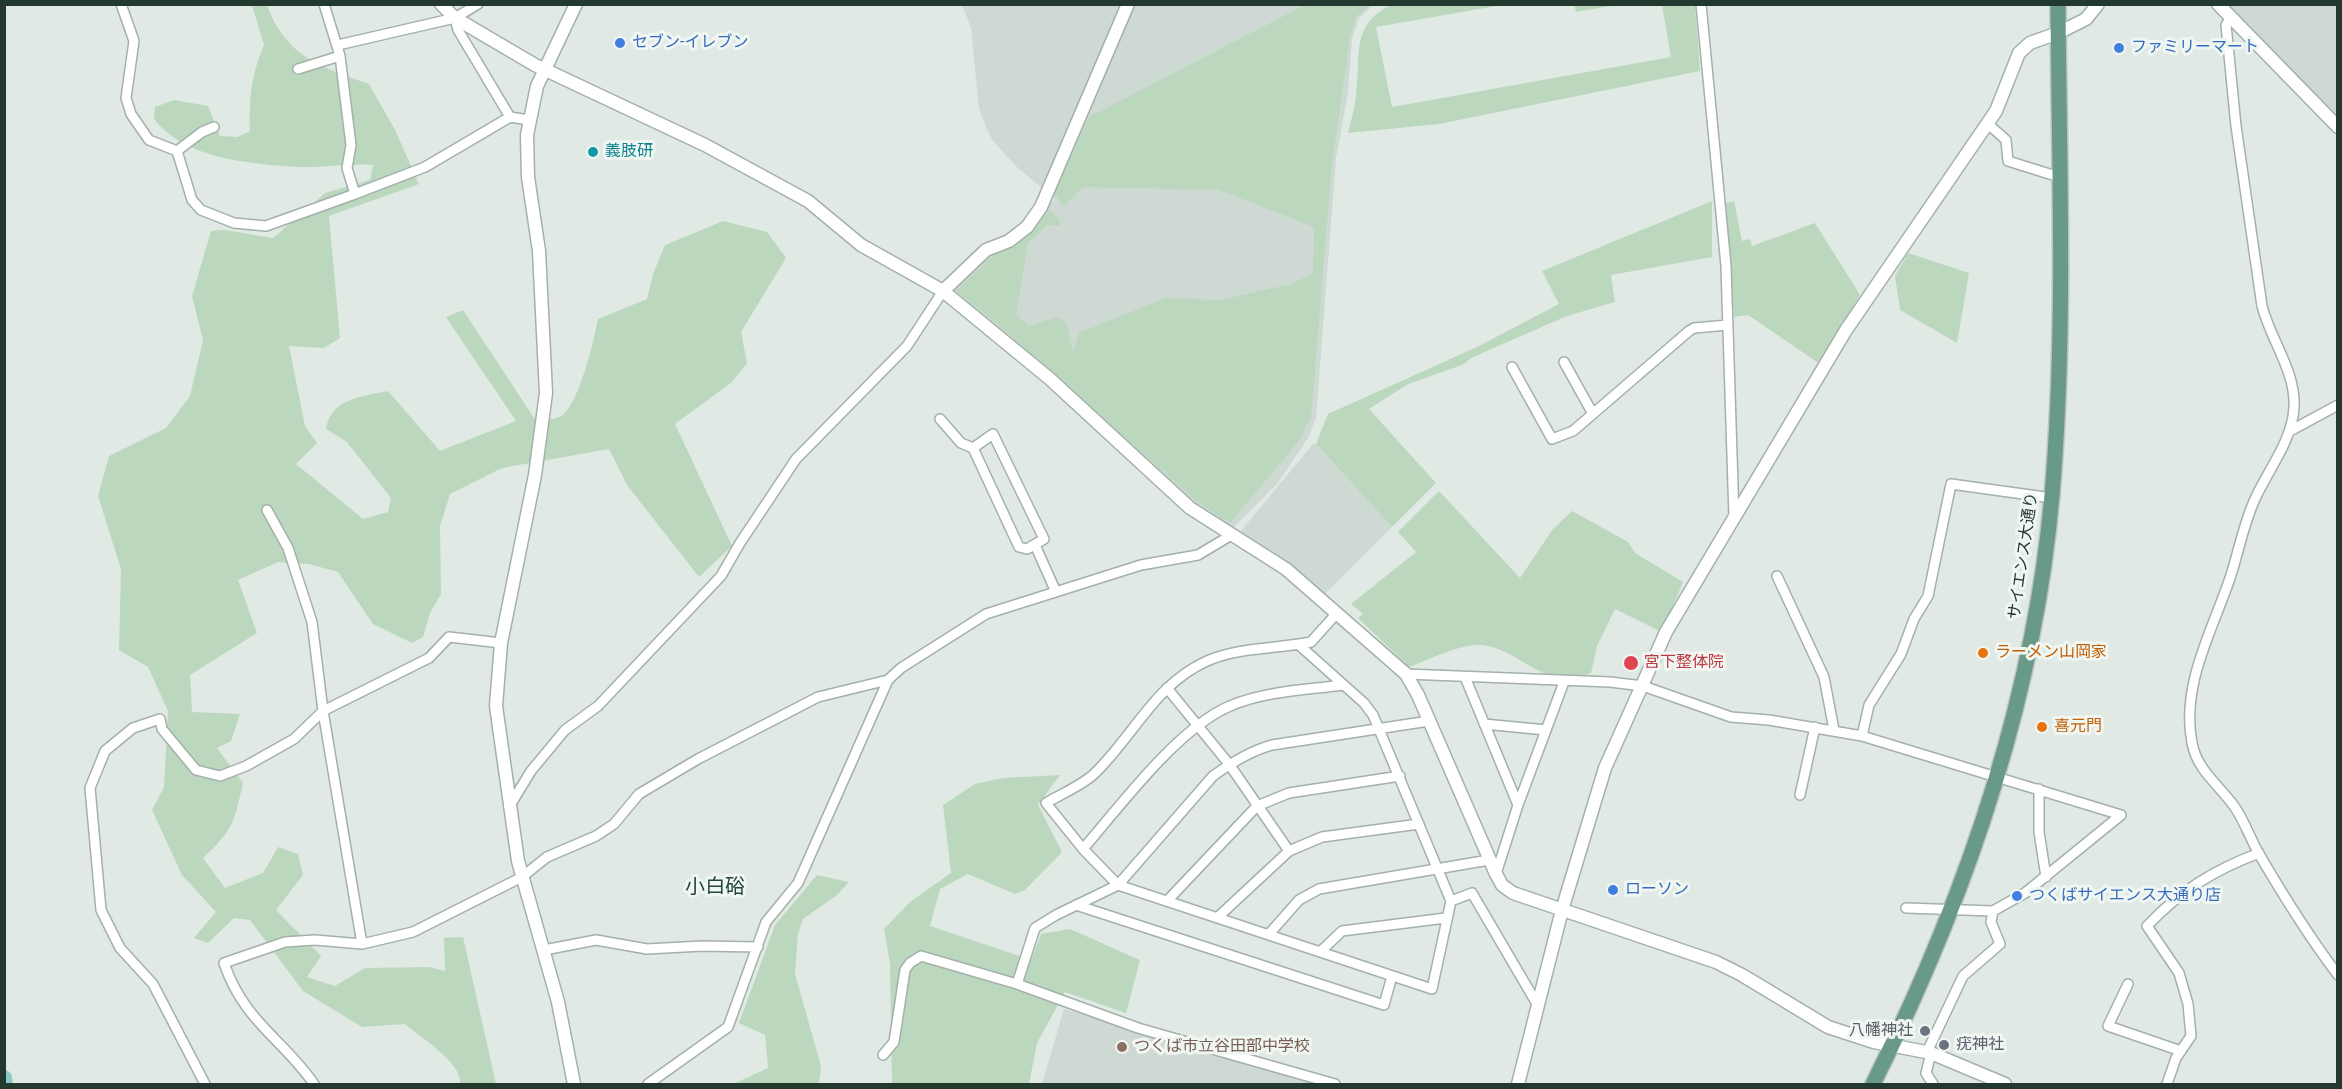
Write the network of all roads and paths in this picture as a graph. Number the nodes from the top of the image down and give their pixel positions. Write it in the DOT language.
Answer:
graph roads {
  1 [pos="121,4"];
  2 [pos="324,4"];
  3 [pos="441,4"];
  4 [pos="478,4"];
  5 [pos="576,4"];
  6 [pos="1128,4"];
  7 [pos="1701,4"];
  8 [pos="2058,4"];
  9 [pos="2098,4"];
  10 [pos="2218,4"];
  11 [pos="455,18"];
  12 [pos="2231,18"];
  13 [pos="2058,33"];
  14 [pos="338,45"];
  15 [pos="340,56"];
  16 [pos="298,69"];
  17 [pos="544,70"];
  18 [pos="510,117"];
  19 [pos="529,120"];
  20 [pos="1987,123"];
  21 [pos="214,127"];
  22 [pos="2337,127"];
  23 [pos="177,151"];
  24 [pos="2059,177"];
  25 [pos="355,194"];
  26 [pos="943,291"];
  27 [pos="1728,325"];
  28 [pos="1564,362"];
  29 [pos="1512,366"];
  30 [pos="2337,405"];
  31 [pos="1593,414"];
  32 [pos="940,419"];
  33 [pos="2290,431"];
  34 [pos="973,448"];
  35 [pos="2052,498"];
  36 [pos="267,510"];
  37 [pos="1734,518"];
  38 [pos="1233,534"];
  39 [pos="1035,546"];
  40 [pos="1777,576"];
  41 [pos="1056,592"];
  42 [pos="1337,613"];
  43 [pos="501,643"];
  44 [pos="1299,645"];
  45 [pos="1406,674"];
  46 [pos="1465,677"];
  47 [pos="888,680"];
  48 [pos="1564,682"];
  49 [pos="1343,685"];
  50 [pos="1643,686"];
  51 [pos="1167,688"];
  52 [pos="322,711"];
  53 [pos="1429,722"];
  54 [pos="1197,724"];
  55 [pos="1484,724"];
  56 [pos="1815,727"];
  57 [pos="1380,729"];
  58 [pos="1546,730"];
  59 [pos="1834,730"];
  60 [pos="1862,736"];
  61 [pos="1229,764"];
  62 [pos="1997,775"];
  63 [pos="1400,776"];
  64 [pos="2039,789"];
  65 [pos="1800,795"];
  66 [pos="1518,805"];
  67 [pos="1257,806"];
  68 [pos="509,807"];
  69 [pos="1419,824"];
  70 [pos="1083,849"];
  71 [pos="1288,851"];
  72 [pos="2259,853"];
  73 [pos="1489,860"];
  74 [pos="1439,869"];
  75 [pos="1496,874"];
  76 [pos="522,877"];
  77 [pos="2046,877"];
  78 [pos="1118,885"];
  79 [pos="1167,901"];
  80 [pos="1450,901"];
  81 [pos="1076,905"];
  82 [pos="1906,908"];
  83 [pos="1562,910"];
  84 [pos="1953,910"];
  85 [pos="1993,911"];
  86 [pos="1218,917"];
  87 [pos="1446,918"];
  88 [pos="1269,934"];
  89 [pos="362,944"];
  90 [pos="758,947"];
  91 [pos="544,950"];
  92 [pos="1321,951"];
  93 [pos="2337,975"];
  94 [pos="1392,976"];
  95 [pos="1017,984"];
  96 [pos="2128,984"];
  97 [pos="1537,1004"];
  98 [pos="1892,1046"];
  99 [pos="2181,1051"];
  100 [pos="1929,1052"];
  101 [pos="884,1055"];
  102 [pos="205,1084"];
  103 [pos="314,1084"];
  104 [pos="574,1084"];
  105 [pos="648,1084"];
  106 [pos="1335,1084"];
  107 [pos="1518,1084"];
  108 [pos="1873,1084"];
  109 [pos="1933,1084"];
  110 [pos="2005,1084"];
  111 [pos="2167,1084"];
  1 -- 23 [label="street"];
  2 -- 14 [label="street"];
  3 -- 11 [label="street"];
  4 -- 11 [label="street"];
  5 -- 17 [label="street"];
  6 -- 26 [label="street"];
  7 -- 27 [label="street"];
  8 -- 13 [label="main road, サイエンス大通り"];
  9 -- 13 [label="street"];
  10 -- 12 [label="street"];
  11 -- 14 [label="street"];
  11 -- 17 [label="street"];
  11 -- 18 [label="street"];
  12 -- 22 [label="street"];
  12 -- 33 [label="street"];
  13 -- 20 [label="street"];
  13 -- 24 [label="main road, サイエンス大通り"];
  14 -- 15 [label="street"];
  15 -- 16 [label="street"];
  15 -- 25 [label="street"];
  17 -- 19 [label="street"];
  17 -- 26 [label="street"];
  18 -- 19 [label="street"];
  18 -- 25 [label="street"];
  19 -- 43 [label="street"];
  20 -- 24 [label="street"];
  20 -- 37 [label="street"];
  21 -- 23 [label="street"];
  23 -- 25 [label="street"];
  24 -- 35 [label="main road, サイエンス大通り"];
  26 -- 38 [label="street"];
  26 -- 68 [label="street"];
  27 -- 31 [label="street"];
  27 -- 37 [label="street"];
  28 -- 31 [label="street"];
  29 -- 31 [label="street"];
  30 -- 33 [label="street"];
  32 -- 34 [label="street"];
  33 -- 72 [label="street"];
  34 -- 39 [label="street"];
  34 -- 39 [label="street"];
  35 -- 60 [label="street"];
  35 -- 62 [label="main road, サイエンス大通り"];
  36 -- 52 [label="street"];
  37 -- 50 [label="street"];
  38 -- 41 [label="street"];
  38 -- 42 [label="street"];
  39 -- 41 [label="street"];
  40 -- 59 [label="street"];
  41 -- 47 [label="street"];
  42 -- 44 [label="street"];
  42 -- 45 [label="street"];
  43 -- 52 [label="street"];
  43 -- 68 [label="street"];
  44 -- 49 [label="street"];
  44 -- 51 [label="street"];
  45 -- 46 [label="street"];
  45 -- 53 [label="street"];
  46 -- 48 [label="street"];
  46 -- 55 [label="street"];
  47 -- 76 [label="street"];
  47 -- 90 [label="street"];
  48 -- 50 [label="street"];
  48 -- 58 [label="street"];
  49 -- 54 [label="street"];
  49 -- 57 [label="street"];
  50 -- 56 [label="street"];
  50 -- 83 [label="street"];
  51 -- 54 [label="street"];
  51 -- 70 [label="street"];
  52 -- 89 [label="street"];
  52 -- 102 [label="street"];
  53 -- 57 [label="street"];
  53 -- 73 [label="street"];
  54 -- 61 [label="street"];
  54 -- 70 [label="street"];
  55 -- 58 [label="street"];
  55 -- 66 [label="street"];
  56 -- 59 [label="street"];
  56 -- 65 [label="street"];
  57 -- 61 [label="street"];
  57 -- 63 [label="street"];
  58 -- 66 [label="street"];
  59 -- 60 [label="street"];
  60 -- 62 [label="street"];
  61 -- 67 [label="street"];
  61 -- 78 [label="street"];
  62 -- 64 [label="street"];
  62 -- 84 [label="main road, サイエンス大通り"];
  63 -- 67 [label="street"];
  63 -- 69 [label="street"];
  64 -- 77 [label="street"];
  64 -- 77 [label="street"];
  66 -- 75 [label="street"];
  67 -- 71 [label="street"];
  67 -- 79 [label="street"];
  68 -- 76 [label="street"];
  69 -- 71 [label="street"];
  69 -- 74 [label="street"];
  70 -- 78 [label="street"];
  71 -- 86 [label="street"];
  72 -- 93 [label="street"];
  72 -- 99 [label="street"];
  73 -- 74 [label="street"];
  73 -- 75 [label="street"];
  74 -- 80 [label="street"];
  74 -- 88 [label="street"];
  75 -- 83 [label="street"];
  76 -- 89 [label="street"];
  76 -- 91 [label="street"];
  77 -- 85 [label="street"];
  78 -- 79 [label="street"];
  78 -- 81 [label="street"];
  79 -- 86 [label="street"];
  80 -- 87 [label="street"];
  80 -- 97 [label="street"];
  81 -- 94 [label="street"];
  81 -- 95 [label="street"];
  82 -- 84 [label="street"];
  83 -- 97 [label="street"];
  83 -- 98 [label="street"];
  84 -- 85 [label="street"];
  84 -- 98 [label="main road, サイエンス大通り"];
  85 -- 100 [label="street"];
  86 -- 88 [label="street"];
  87 -- 92 [label="street"];
  87 -- 94 [label="street"];
  88 -- 92 [label="street"];
  89 -- 103 [label="street"];
  90 -- 91 [label="street"];
  90 -- 105 [label="street"];
  91 -- 104 [label="street"];
  92 -- 94 [label="street"];
  95 -- 101 [label="street"];
  95 -- 106 [label="street"];
  96 -- 99 [label="street"];
  97 -- 107 [label="street"];
  98 -- 100 [label="street"];
  98 -- 108 [label="main road, サイエンス大通り"];
  99 -- 111 [label="street"];
  100 -- 109 [label="street"];
  100 -- 110 [label="street"];
}
